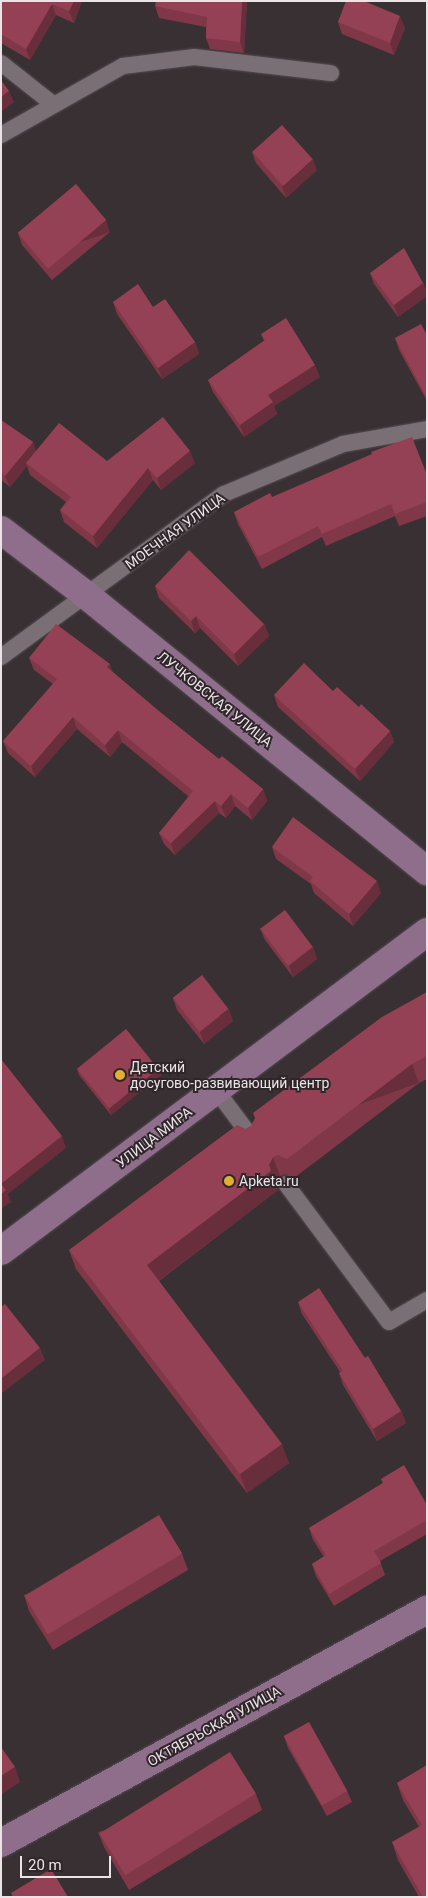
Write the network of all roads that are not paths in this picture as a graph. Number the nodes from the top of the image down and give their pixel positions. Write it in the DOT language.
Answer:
graph roads {
  1 [pos="1,63"];
  2 [pos="331,73"];
  3 [pos="53,104"];
  4 [pos="1,134"];
  5 [pos="427,429"];
  6 [pos="1,530"];
  7 [pos="86,595"];
  8 [pos="1,657"];
  9 [pos="427,871"];
  10 [pos="427,932"];
  11 [pos="216,1090"];
  12 [pos="252,1138"];
  13 [pos="286,1184"];
  14 [pos="1,1251"];
  15 [pos="427,1300"];
  16 [pos="427,1610"];
  17 [pos="1,1843"];
  1 -- 3 [label="lane"];
  2 -- 3 [label="lane"];
  3 -- 4 [label="lane"];
  5 -- 7 [label="lane, МОЕЧНАЯ УЛИЦА"];
  6 -- 7 [label="street, ЛУЧКОВСКАЯ УЛИЦА"];
  7 -- 8 [label="lane, МОЕЧНАЯ УЛИЦА"];
  7 -- 9 [label="street, ЛУЧКОВСКАЯ УЛИЦА"];
  10 -- 11 [label="street, УЛИЦА МИРА"];
  11 -- 12 [label="lane"];
  11 -- 14 [label="street, УЛИЦА МИРА"];
  13 -- 15 [label="lane"];
  16 -- 17 [label="street, ОКТЯБРЬСКАЯ УЛИЦА"];
}
